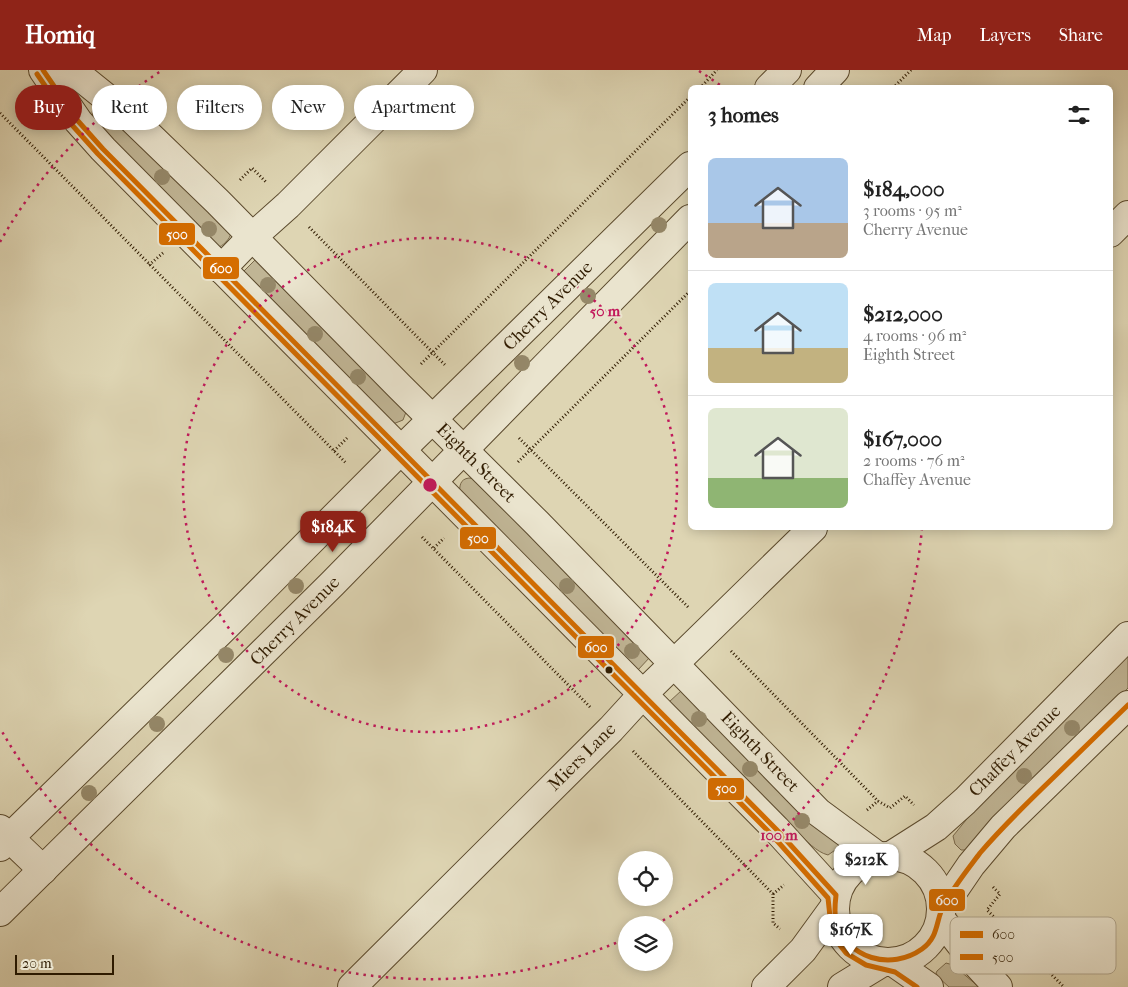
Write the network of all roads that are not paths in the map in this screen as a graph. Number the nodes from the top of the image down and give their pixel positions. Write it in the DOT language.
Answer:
graph roads {
  1 [pos="43,70"];
  2 [pos="72,70"];
  3 [pos="423,70"];
  4 [pos="787,70"];
  5 [pos="835,70"];
  6 [pos="772,85"];
  7 [pos="821,85"];
  8 [pos="688,168"];
  9 [pos="1128,215"];
  10 [pos="688,221"];
  11 [pos="1113,230"];
  12 [pos="251,238"];
  13 [pos="221,268"];
  14 [pos="433,420"];
  15 [pos="401,450"];
  16 [pos="464,451"];
  17 [pos="433,482"];
  18 [pos="811,530"];
  19 [pos="1128,636"];
  20 [pos="674,664"];
  21 [pos="643,694"];
  22 [pos="1128,705"];
  23 [pos="3,838"];
  24 [pos="886,856"];
  25 [pos="43,870"];
  26 [pos="836,901"];
  27 [pos="0,912"];
  28 [pos="941,914"];
  29 [pos="950,927"];
  30 [pos="888,962"];
  31 [pos="986,974"];
  32 [pos="352,987"];
  33 [pos="766,987"];
  34 [pos="842,987"];
  35 [pos="929,987"];
  36 [pos="998,987"];
  1 -- 13 [label="street"];
  2 -- 12 [label="street, Eighth Street"];
  3 -- 12 [label="street"];
  4 -- 6 [label="street"];
  5 -- 7 [label="street"];
  8 -- 14 [label="street, Cherry Avenue"];
  9 -- 11 [label="street"];
  10 -- 16 [label="street, Cherry Avenue"];
  12 -- 13 [label="street"];
  12 -- 14 [label="street, Eighth Street"];
  13 -- 15 [label="street"];
  14 -- 15 [label="street, Cherry Avenue"];
  14 -- 16 [label="street, Eighth Street"];
  15 -- 17 [label="street"];
  15 -- 23 [label="street, Cherry Avenue"];
  16 -- 17 [label="street, Cherry Avenue"];
  16 -- 20 [label="street, Eighth Street"];
  17 -- 21 [label="street"];
  17 -- 25 [label="street, Cherry Avenue"];
  18 -- 20 [label="street, Miers Lane"];
  19 -- 24 [label="street, Chaffey Avenue"];
  20 -- 21 [label="street, Miers Lane"];
  20 -- 24 [label="street, Eighth Street"];
  21 -- 26 [label="street"];
  21 -- 32 [label="street, Miers Lane"];
  22 -- 28 [label="street"];
  23 -- 25 [label="street"];
  24 -- 26 [label="street"];
  24 -- 28 [label="street"];
  25 -- 27 [label="street, Cherry Avenue"];
  26 -- 30 [label="street"];
  26 -- 33 [label="street"];
  28 -- 29 [label="street"];
  28 -- 30 [label="street"];
  30 -- 34 [label="street"];
  30 -- 35 [label="street"];
  31 -- 36 [label="street"];
}
